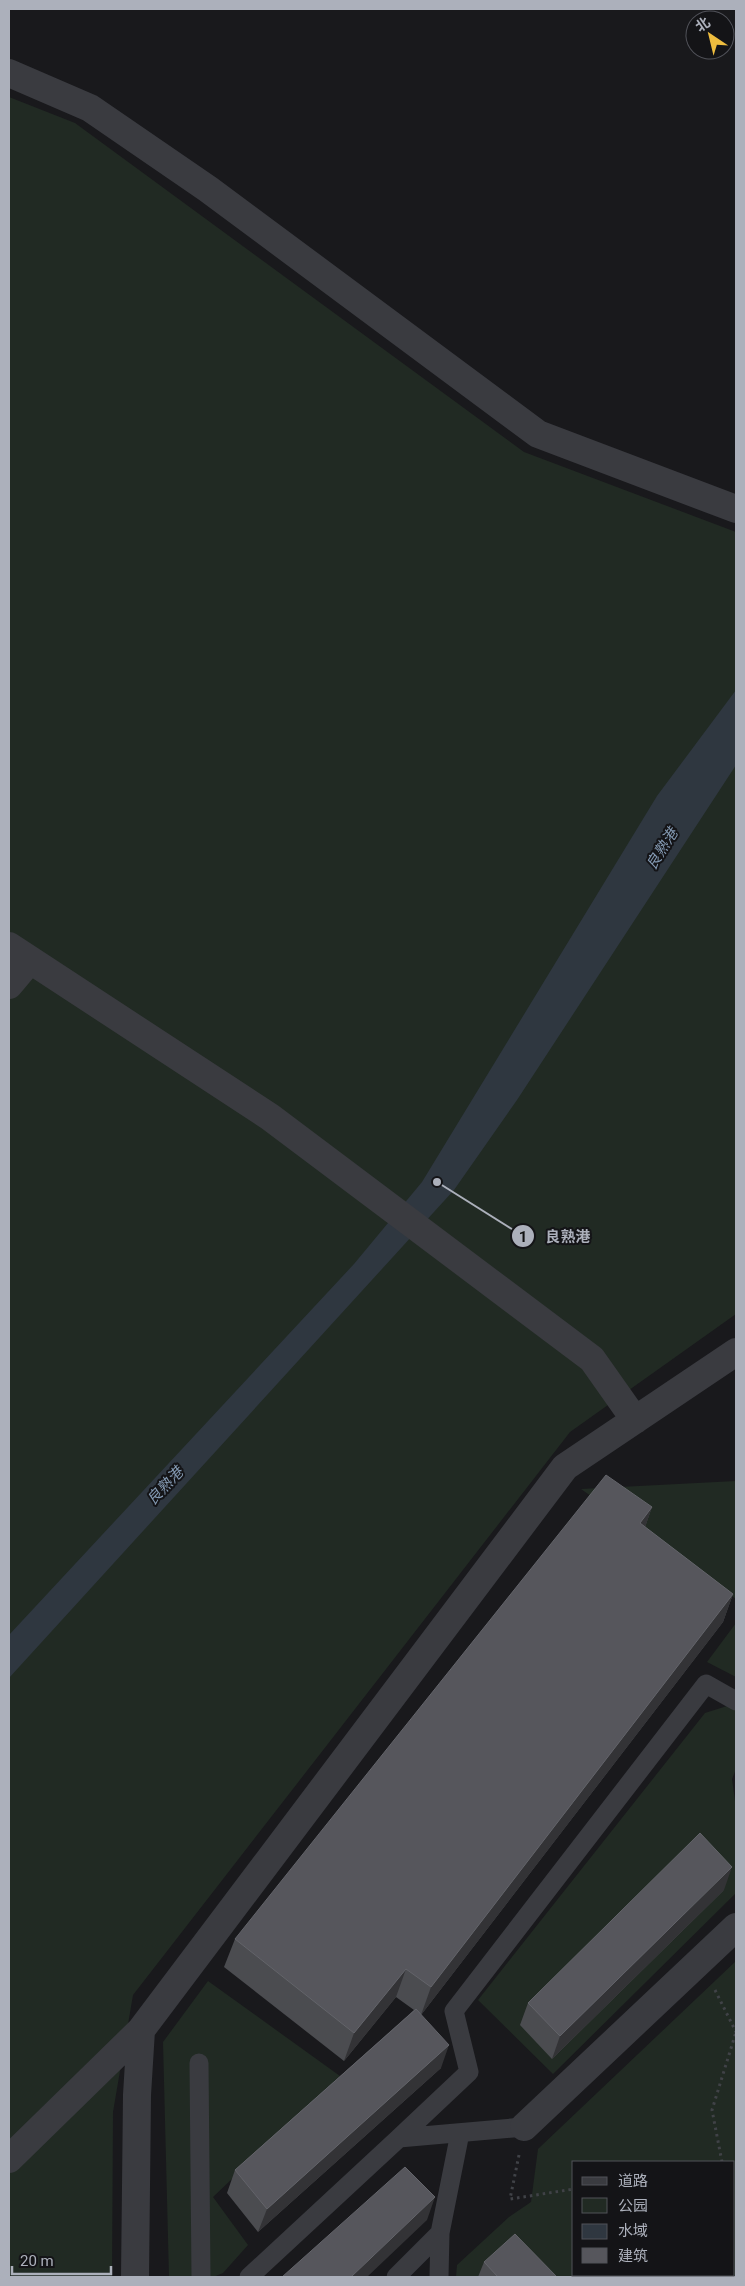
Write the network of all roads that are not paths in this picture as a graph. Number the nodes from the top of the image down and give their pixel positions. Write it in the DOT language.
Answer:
graph roads {
  1 [pos="9,74"];
  2 [pos="736,509"];
  3 [pos="19,953"];
  4 [pos="9,985"];
  5 [pos="736,1352"];
  6 [pos="635,1420"];
  7 [pos="736,1701"];
  8 [pos="736,1927"];
  9 [pos="141,2030"];
  10 [pos="199,2063"];
  11 [pos="524,2128"];
  12 [pos="460,2133"];
  13 [pos="399,2138"];
  14 [pos="9,2159"];
  15 [pos="440,2233"];
  16 [pos="135,2277"];
  17 [pos="201,2277"];
  18 [pos="249,2277"];
  19 [pos="396,2277"];
  20 [pos="439,2277"];
  1 -- 2 [label="street"];
  3 -- 4 [label="street"];
  3 -- 6 [label="street"];
  5 -- 6 [label="street"];
  6 -- 9 [label="street"];
  7 -- 13 [label="lane"];
  8 -- 11 [label="street"];
  9 -- 14 [label="street"];
  9 -- 16 [label="street"];
  10 -- 17 [label="lane"];
  11 -- 12 [label="lane"];
  12 -- 13 [label="lane"];
  12 -- 15 [label="lane"];
  13 -- 18 [label="lane"];
  15 -- 19 [label="lane"];
  15 -- 20 [label="lane"];
}
